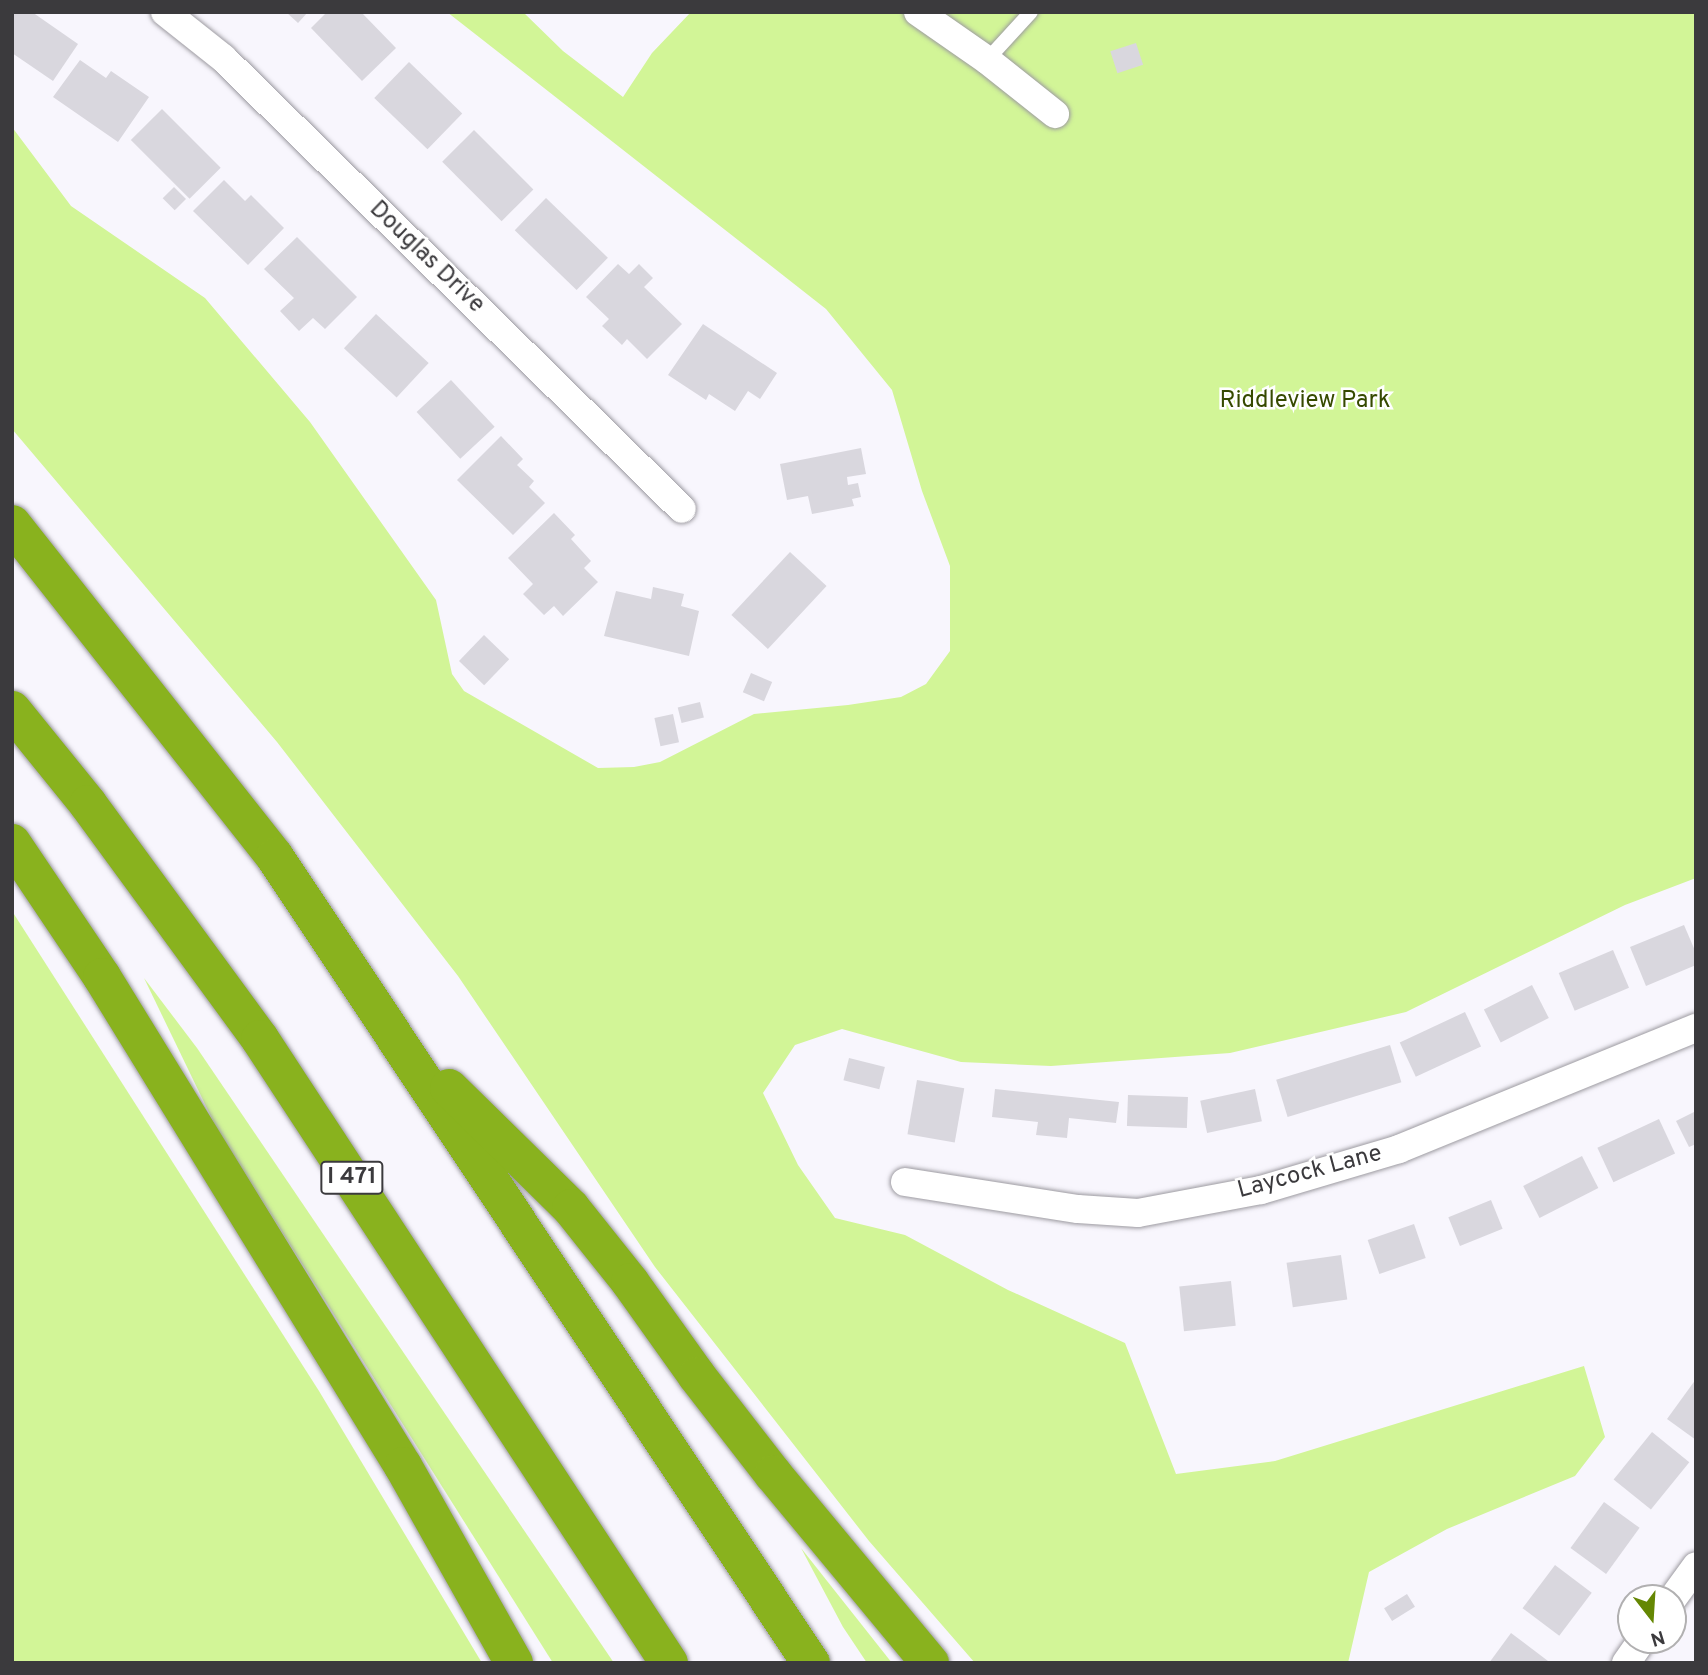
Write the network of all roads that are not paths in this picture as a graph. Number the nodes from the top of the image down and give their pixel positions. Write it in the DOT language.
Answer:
graph roads {
  1 [pos="165,12"];
  2 [pos="918,12"];
  3 [pos="1031,12"];
  4 [pos="987,60"];
  5 [pos="1055,114"];
  6 [pos="682,509"];
  7 [pos="12,524"];
  8 [pos="12,710"];
  9 [pos="12,843"];
  10 [pos="1696,1027"];
  11 [pos="396,1036"];
  12 [pos="905,1182"];
  13 [pos="1696,1566"];
  14 [pos="1683,1584"];
  15 [pos="514,1663"];
  16 [pos="670,1663"];
  17 [pos="811,1663"];
  18 [pos="930,1663"];
  1 -- 6 [label="street, Douglas Drive"];
  2 -- 4 [label="street"];
  3 -- 4 [label="lane"];
  4 -- 5 [label="street"];
  7 -- 11 [label="highway"];
  8 -- 16 [label="highway, I 471"];
  9 -- 15 [label="highway"];
  10 -- 12 [label="street, Laycock Lane"];
  11 -- 17 [label="highway"];
  11 -- 18 [label="highway"];
  13 -- 14 [label="street"];
}
